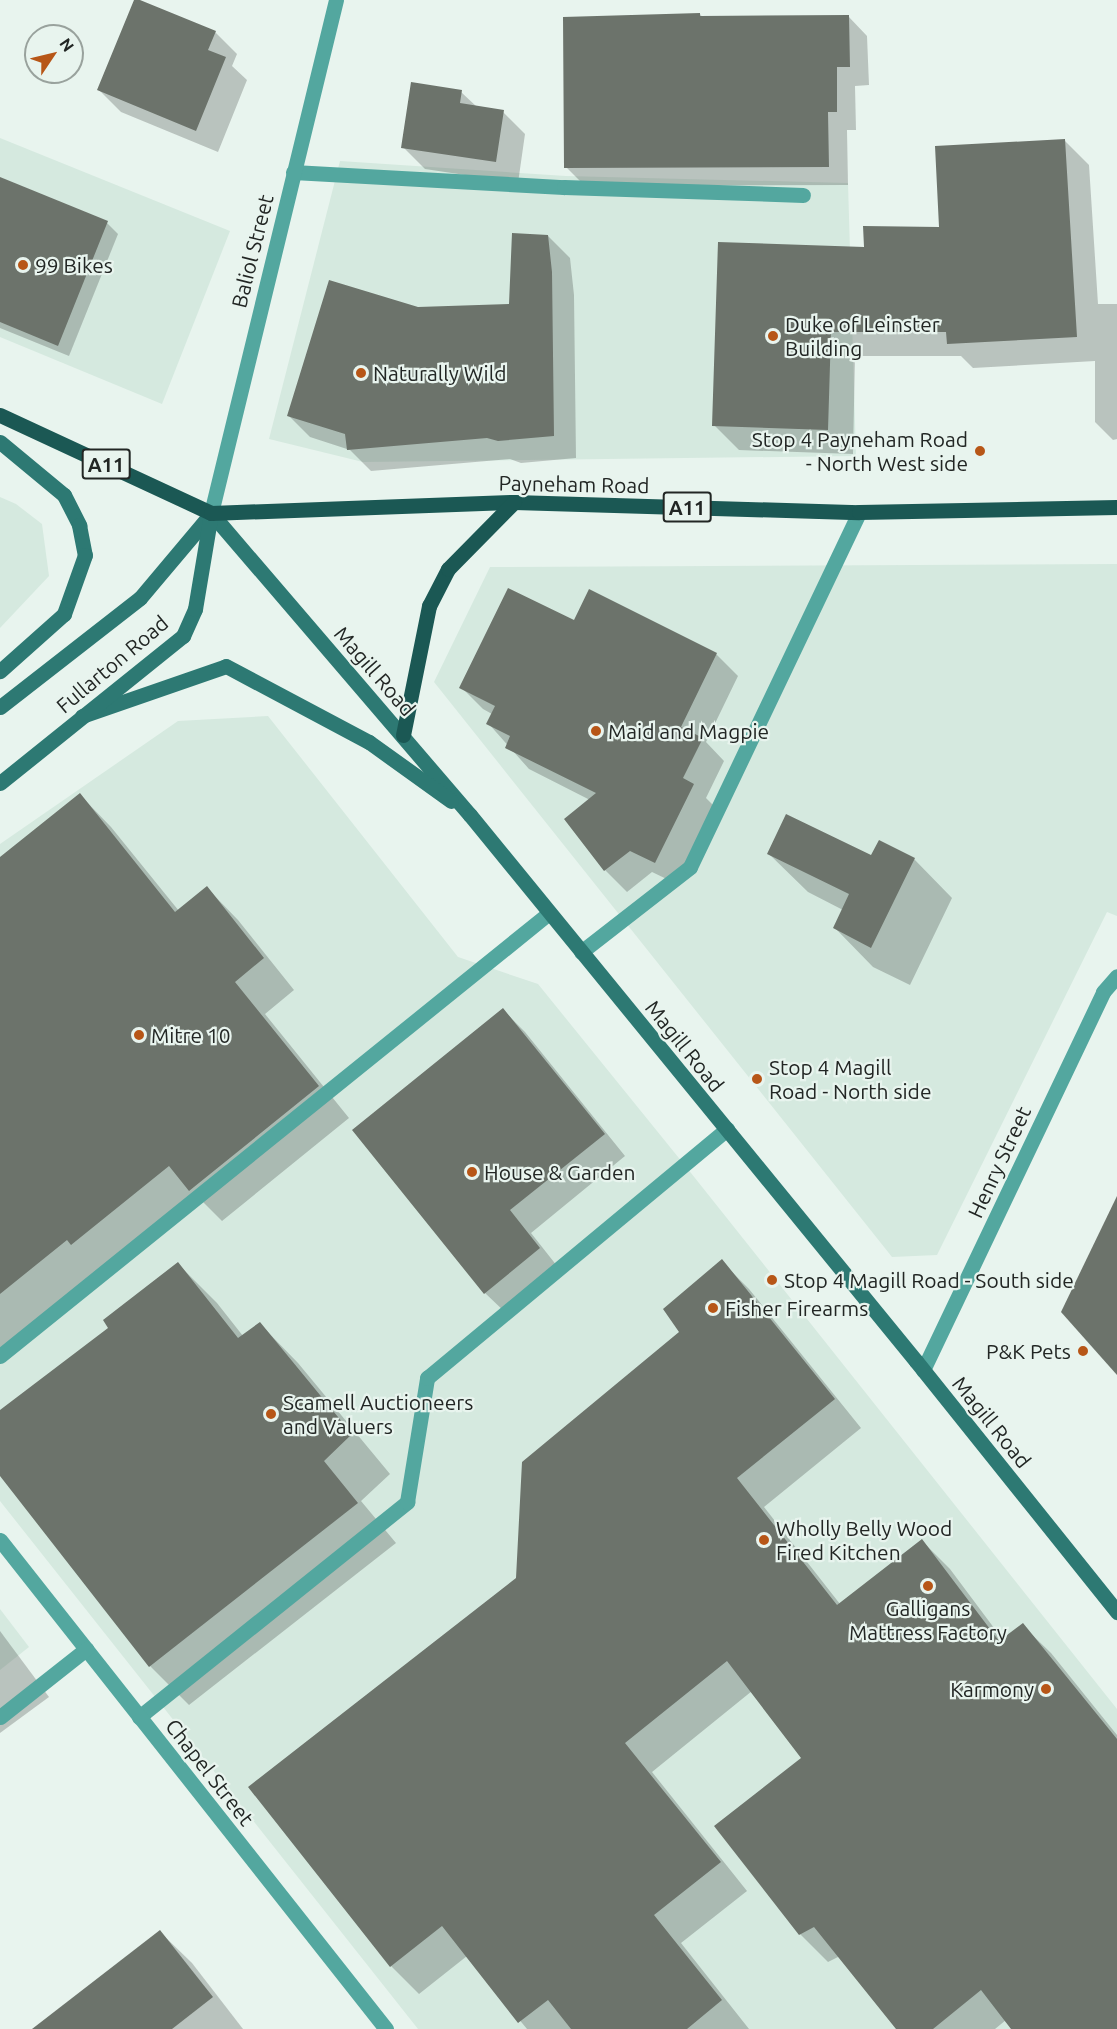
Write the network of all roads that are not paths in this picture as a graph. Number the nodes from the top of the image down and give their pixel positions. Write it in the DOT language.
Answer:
graph roads {
  1 [pos="336,0"];
  2 [pos="293,172"];
  3 [pos="803,195"];
  4 [pos="0,415"];
  5 [pos="0,442"];
  6 [pos="514,502"];
  7 [pos="1117,507"];
  8 [pos="859,512"];
  9 [pos="211,513"];
  10 [pos="0,671"];
  11 [pos="0,707"];
  12 [pos="82,716"];
  13 [pos="403,735"];
  14 [pos="0,783"];
  15 [pos="470,815"];
  16 [pos="549,913"];
  17 [pos="581,952"];
  18 [pos="1117,976"];
  19 [pos="727,1130"];
  20 [pos="0,1356"];
  21 [pos="923,1370"];
  22 [pos="0,1540"];
  23 [pos="1117,1612"];
  24 [pos="86,1649"];
  25 [pos="0,1717"];
  26 [pos="140,1717"];
  27 [pos="386,2029"];
  1 -- 2 [label="street, Baliol Street"];
  2 -- 3 [label="street"];
  2 -- 9 [label="street, Baliol Street"];
  4 -- 9 [label="main road, A11"];
  5 -- 10 [label="main road"];
  6 -- 8 [label="main road, Payneham Road / A11"];
  6 -- 9 [label="main road, Payneham Road / A11"];
  6 -- 13 [label="main road"];
  7 -- 8 [label="main road, Payneham Road / A11"];
  8 -- 17 [label="street"];
  9 -- 11 [label="main road, Fullarton Road"];
  9 -- 12 [label="main road, Fullarton Road"];
  9 -- 13 [label="main road, Magill Road"];
  12 -- 14 [label="main road, Fullarton Road"];
  12 -- 15 [label="main road"];
  13 -- 15 [label="main road, Magill Road"];
  15 -- 16 [label="main road, Magill Road"];
  16 -- 17 [label="main road, Magill Road"];
  16 -- 20 [label="street"];
  17 -- 19 [label="main road, Magill Road"];
  18 -- 21 [label="street, Henry Street"];
  19 -- 21 [label="main road, Magill Road"];
  19 -- 26 [label="street"];
  21 -- 23 [label="main road, Magill Road"];
  22 -- 24 [label="street, Chapel Street"];
  24 -- 25 [label="street"];
  24 -- 26 [label="street, Chapel Street"];
  26 -- 27 [label="street, Chapel Street"];
}
